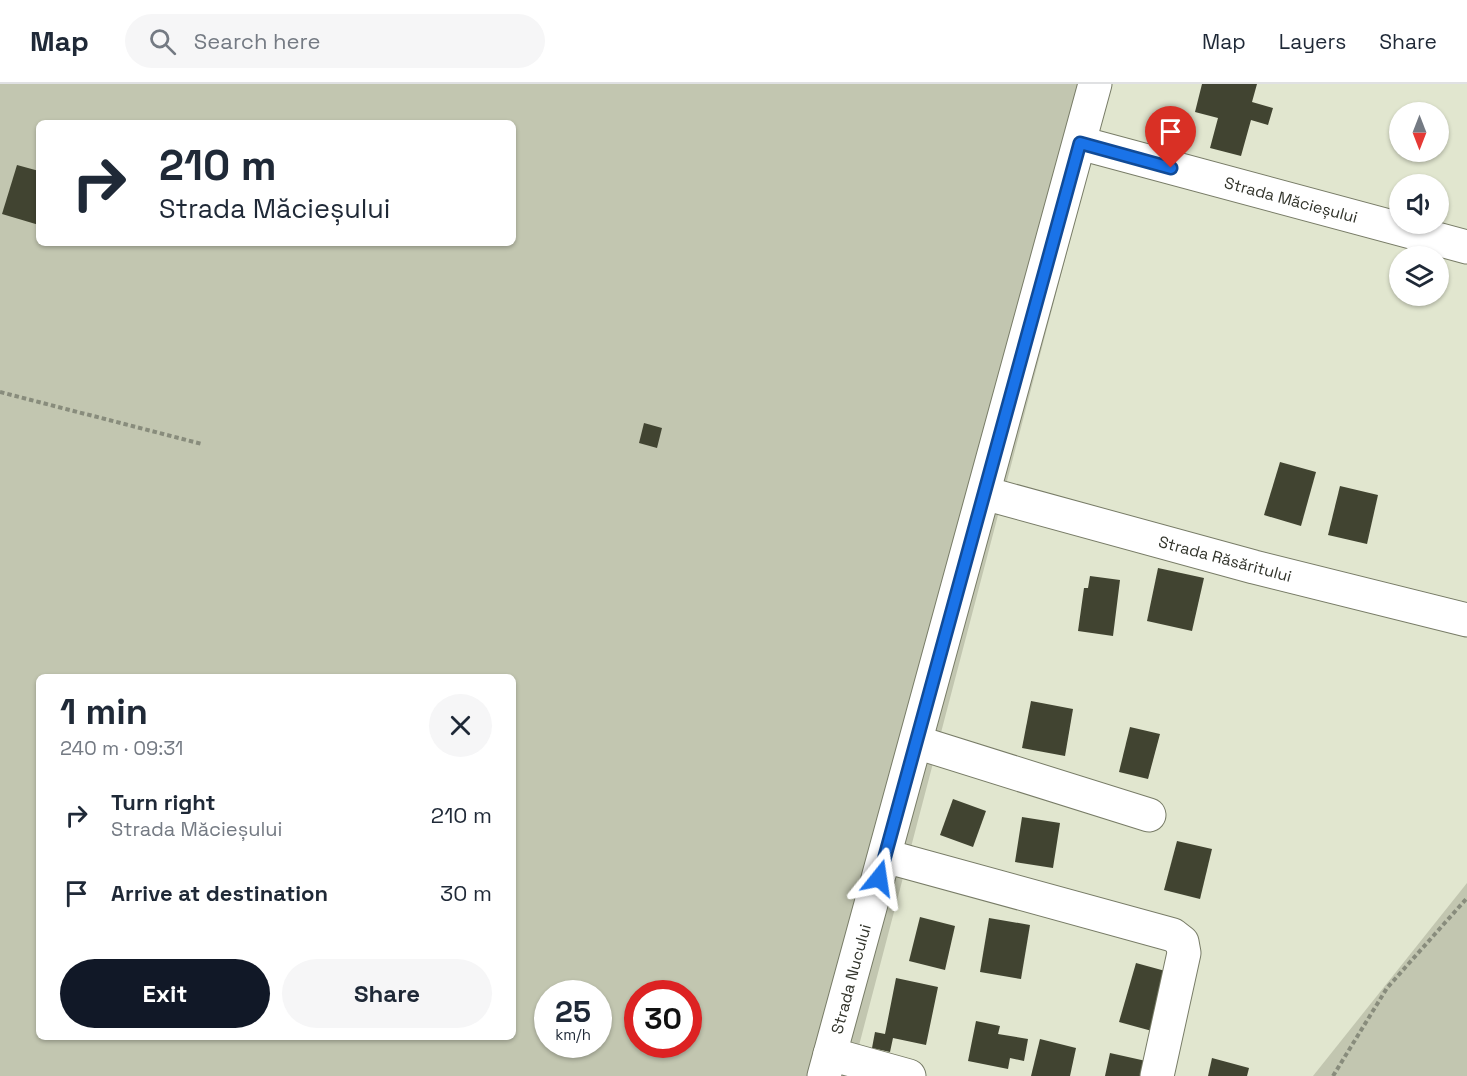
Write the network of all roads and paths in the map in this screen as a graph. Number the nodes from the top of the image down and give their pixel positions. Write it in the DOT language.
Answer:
graph roads {
  1 [pos="1095,84"];
  2 [pos="1080,143"];
  3 [pos="1467,247"];
  4 [pos="0,392"];
  5 [pos="202,444"];
  6 [pos="984,493"];
  7 [pos="1467,620"];
  8 [pos="916,742"];
  9 [pos="1149,815"];
  10 [pos="885,856"];
  11 [pos="1467,898"];
  12 [pos="827,1065"];
  13 [pos="909,1076"];
  14 [pos="1157,1076"];
  15 [pos="1333,1076"];
  1 -- 2 [label="street, Strada Nucului"];
  2 -- 3 [label="street, Strada Măcieșului"];
  2 -- 6 [label="street, Strada Nucului"];
  4 -- 5 [label="path"];
  6 -- 7 [label="street, Strada Răsăritului"];
  6 -- 8 [label="street, Strada Nucului"];
  8 -- 9 [label="street"];
  8 -- 10 [label="street, Strada Nucului"];
  10 -- 12 [label="street, Strada Nucului"];
  10 -- 14 [label="street"];
  11 -- 15 [label="path"];
  12 -- 13 [label="street"];
}
